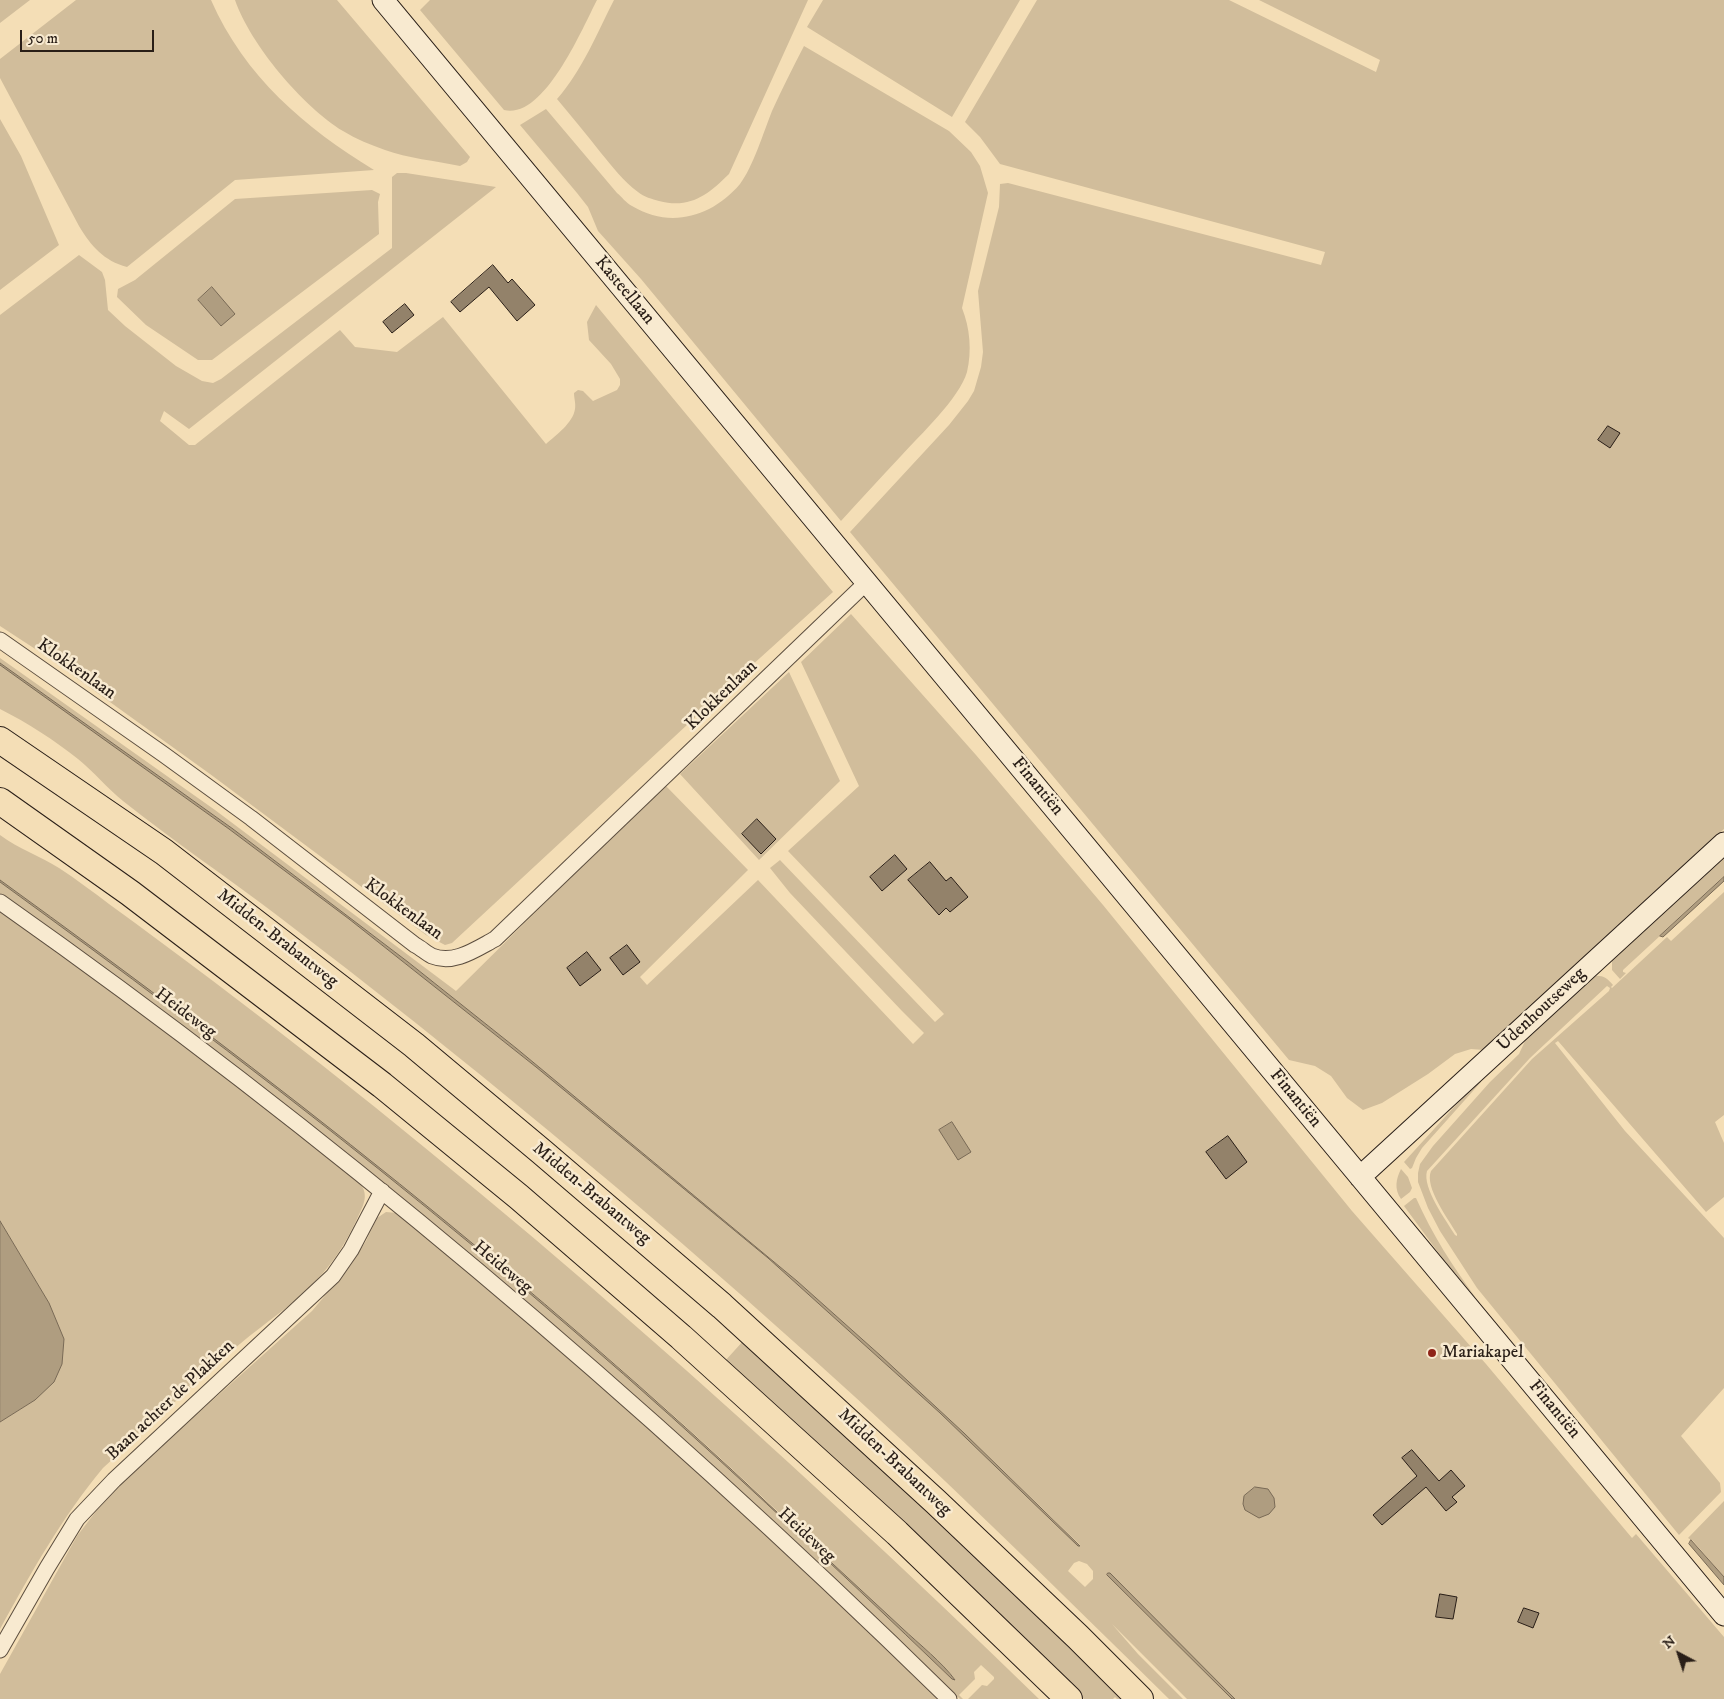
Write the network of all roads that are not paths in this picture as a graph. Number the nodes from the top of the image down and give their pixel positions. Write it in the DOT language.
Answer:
graph roads {
  1 [pos="383,0"];
  2 [pos="867,582"];
  3 [pos="0,640"];
  4 [pos="0,740"];
  5 [pos="0,801"];
  6 [pos="1724,843"];
  7 [pos="0,902"];
  8 [pos="1360,1177"];
  9 [pos="382,1191"];
  10 [pos="1724,1615"];
  11 [pos="0,1650"];
  12 [pos="949,1699"];
  13 [pos="1069,1699"];
  14 [pos="1140,1699"];
  1 -- 2 [label="street, Kasteellaan"];
  2 -- 3 [label="street, Klokkenlaan"];
  2 -- 8 [label="street, Finantiën"];
  4 -- 14 [label="highway, Midden-Brabantweg"];
  5 -- 13 [label="highway"];
  6 -- 8 [label="street, Udenhoutseweg"];
  7 -- 9 [label="street, Heideweg"];
  8 -- 10 [label="street, Finantiën"];
  9 -- 11 [label="street, Baan achter de Plakken"];
  9 -- 12 [label="street, Heideweg"];
}
